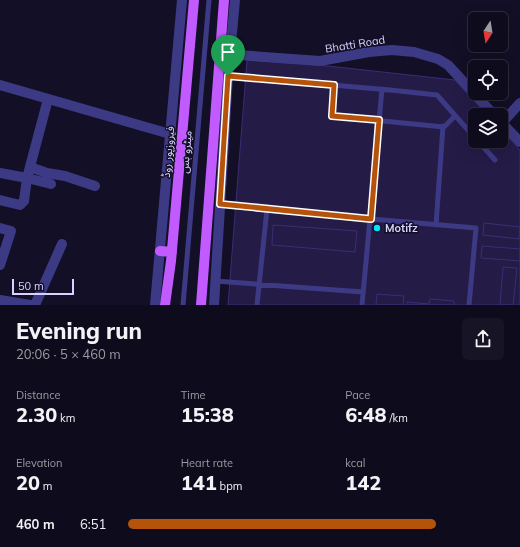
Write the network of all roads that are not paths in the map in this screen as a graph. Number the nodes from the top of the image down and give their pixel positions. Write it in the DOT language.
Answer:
graph roads {
  1 [pos="182,0"];
  2 [pos="194,0"];
  3 [pos="209,0"];
  4 [pos="224,0"];
  5 [pos="235,0"];
  6 [pos="219,54"];
  7 [pos="230,55"];
  8 [pos="228,76"];
  9 [pos="0,85"];
  10 [pos="334,85"];
  11 [pos="382,89"];
  12 [pos="48,99"];
  13 [pos="520,103"];
  14 [pos="488,108"];
  15 [pos="456,116"];
  16 [pos="508,116"];
  17 [pos="379,120"];
  18 [pos="443,126"];
  19 [pos="468,130"];
  20 [pos="508,130"];
  21 [pos="170,134"];
  22 [pos="520,142"];
  23 [pos="484,148"];
  24 [pos="495,160"];
  25 [pos="30,167"];
  26 [pos="0,173"];
  27 [pos="27,178"];
  28 [pos="51,184"];
  29 [pos="94,186"];
  30 [pos="0,200"];
  31 [pos="220,204"];
  32 [pos="266,209"];
  33 [pos="371,219"];
  34 [pos="436,225"];
  35 [pos="0,228"];
  36 [pos="62,244"];
  37 [pos="160,251"];
  38 [pos="172,252"];
  39 [pos="0,265"];
  40 [pos="215,281"];
  41 [pos="259,285"];
  42 [pos="363,292"];
  43 [pos="0,300"];
  44 [pos="166,303"];
  45 [pos="30,305"];
  46 [pos="35,305"];
  47 [pos="155,305"];
  48 [pos="183,305"];
  49 [pos="201,305"];
  50 [pos="214,305"];
  51 [pos="257,305"];
  52 [pos="362,305"];
  53 [pos="469,305"];
  1 -- 21 [label="street"];
  2 -- 38 [label="main road, فیروزپور روڈ"];
  3 -- 48 [label="lane, میٹرو بس"];
  4 -- 6 [label="main road"];
  5 -- 7 [label="street"];
  6 -- 7 [label="street, Bhatti Road"];
  6 -- 49 [label="main road"];
  7 -- 8 [label="street"];
  7 -- 14 [label="street, Bhatti Road"];
  8 -- 10 [label="lane"];
  8 -- 31 [label="street"];
  9 -- 12 [label="street"];
  10 -- 11 [label="lane"];
  10 -- 17 [label="lane"];
  11 -- 15 [label="lane"];
  11 -- 17 [label="lane"];
  12 -- 21 [label="street"];
  12 -- 25 [label="street"];
  13 -- 16 [label="street"];
  15 -- 18 [label="lane"];
  15 -- 19 [label="lane"];
  17 -- 18 [label="lane"];
  17 -- 33 [label="lane"];
  18 -- 34 [label="lane"];
  20 -- 22 [label="street"];
  21 -- 37 [label="street"];
  23 -- 24 [label="lane"];
  25 -- 27 [label="street"];
  25 -- 29 [label="street"];
  26 -- 27 [label="street"];
  27 -- 28 [label="street"];
  27 -- 30 [label="street"];
  31 -- 32 [label="lane"];
  31 -- 40 [label="street"];
  32 -- 33 [label="lane"];
  32 -- 41 [label="lane"];
  33 -- 34 [label="lane"];
  33 -- 42 [label="lane"];
  34 -- 53 [label="lane"];
  35 -- 39 [label="street"];
  36 -- 46 [label="street"];
  37 -- 38 [label="main road"];
  37 -- 47 [label="street"];
  38 -- 44 [label="main road, فیروزپور روڈ"];
  40 -- 41 [label="lane"];
  40 -- 50 [label="street"];
  41 -- 42 [label="lane"];
  41 -- 51 [label="lane"];
  42 -- 52 [label="lane"];
  43 -- 45 [label="street"];
}
